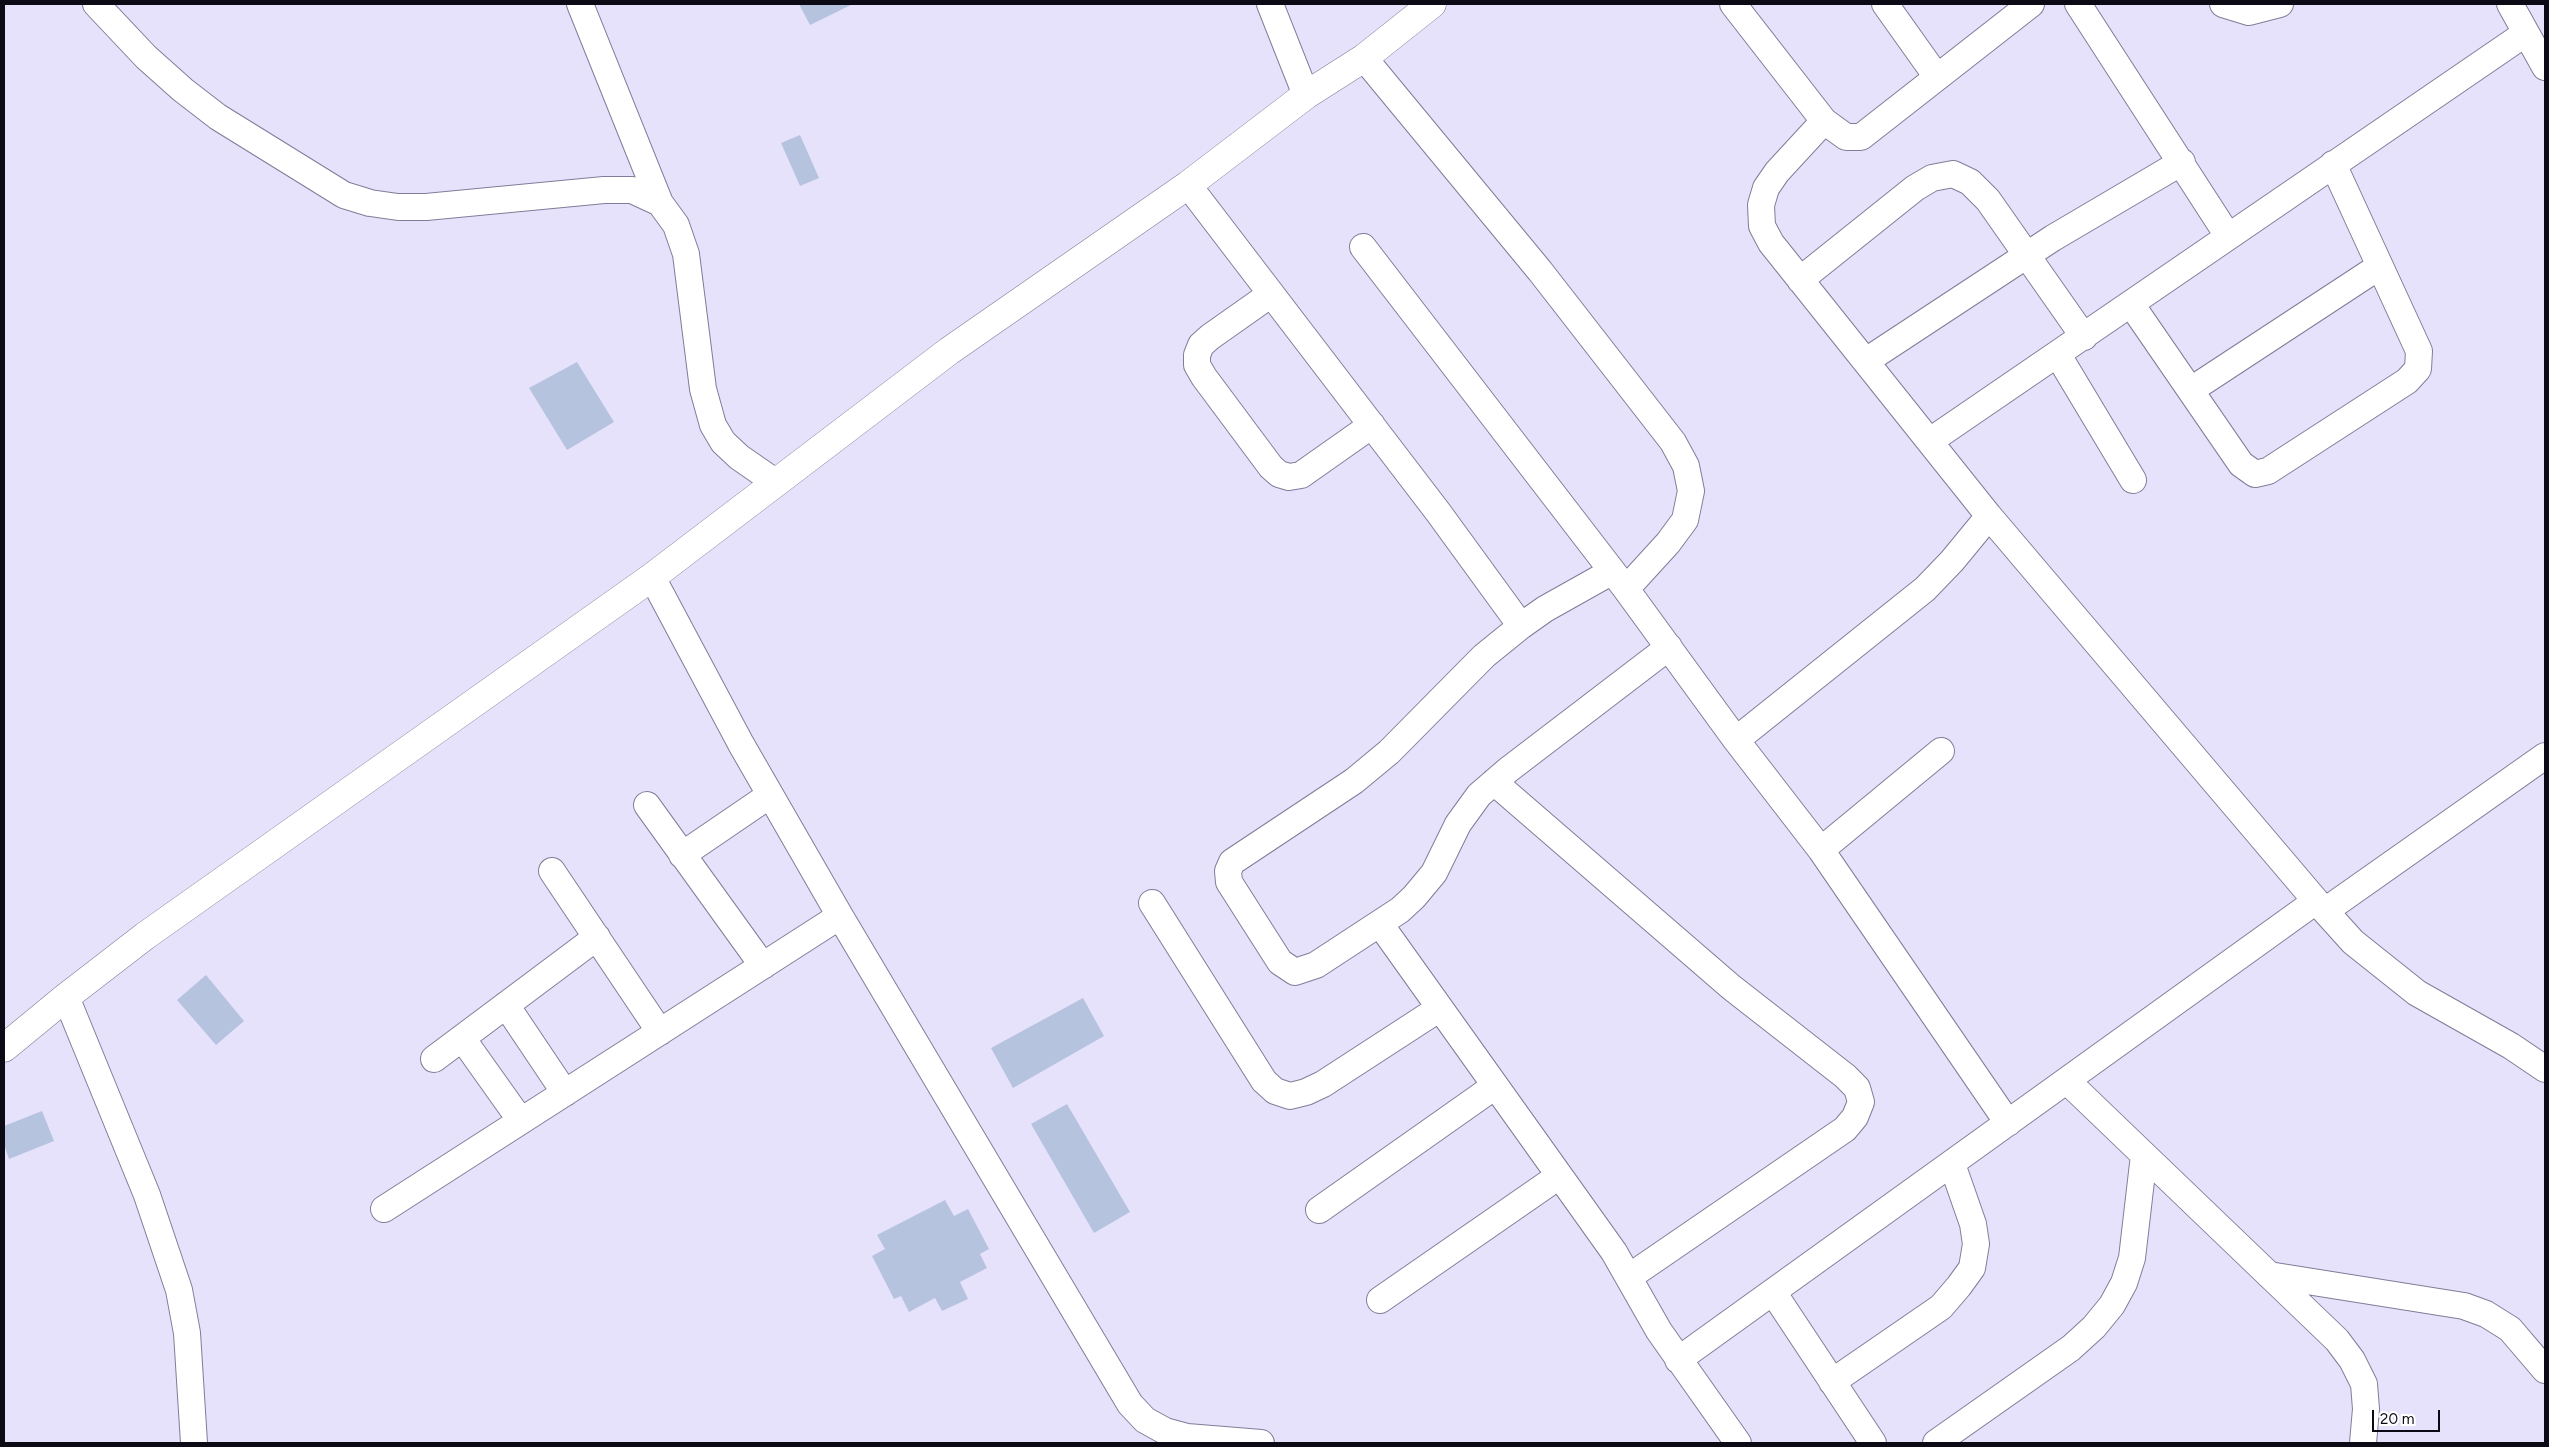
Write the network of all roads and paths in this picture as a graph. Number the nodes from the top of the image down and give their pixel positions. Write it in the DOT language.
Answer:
graph roads {
  1 [pos="96,4"];
  2 [pos="580,4"];
  3 [pos="1270,4"];
  4 [pos="1432,4"];
  5 [pos="1733,4"];
  6 [pos="1885,4"];
  7 [pos="2031,4"];
  8 [pos="2078,4"];
  9 [pos="2223,4"];
  10 [pos="2280,4"];
  11 [pos="2510,4"];
  12 [pos="2526,33"];
  13 [pos="1364,58"];
  14 [pos="2545,67"];
  15 [pos="1937,77"];
  16 [pos="1306,95"];
  17 [pos="1824,121"];
  18 [pos="2182,162"];
  19 [pos="2333,164"];
  20 [pos="1188,185"];
  21 [pos="660,203"];
  22 [pos="2228,236"];
  23 [pos="1363,247"];
  24 [pos="2027,255"];
  25 [pos="2380,266"];
  26 [pos="1800,280"];
  27 [pos="1271,294"];
  28 [pos="2131,304"];
  29 [pos="2084,337"];
  30 [pos="2058,355"];
  31 [pos="1866,361"];
  32 [pos="2191,390"];
  33 [pos="1372,425"];
  34 [pos="1930,441"];
  35 [pos="2133,480"];
  36 [pos="775,482"];
  37 [pos="1989,516"];
  38 [pos="652,577"];
  39 [pos="1618,581"];
  40 [pos="1521,626"];
  41 [pos="1669,647"];
  42 [pos="1736,740"];
  43 [pos="1941,751"];
  44 [pos="2545,756"];
  45 [pos="1494,782"];
  46 [pos="770,795"];
  47 [pos="647,805"];
  48 [pos="1821,850"];
  49 [pos="682,855"];
  50 [pos="552,871"];
  51 [pos="1152,903"];
  52 [pos="2321,906"];
  53 [pos="840,916"];
  54 [pos="1380,924"];
  55 [pos="597,937"];
  56 [pos="763,966"];
  57 [pos="66,997"];
  58 [pos="506,1005"];
  59 [pos="1440,1008"];
  60 [pos="660,1032"];
  61 [pos="462,1038"];
  62 [pos="4,1048"];
  63 [pos="434,1059"];
  64 [pos="2545,1068"];
  65 [pos="2067,1081"];
  66 [pos="1495,1086"];
  67 [pos="565,1093"];
  68 [pos="520,1121"];
  69 [pos="2008,1123"];
  70 [pos="2144,1155"];
  71 [pos="1952,1164"];
  72 [pos="1559,1176"];
  73 [pos="384,1209"];
  74 [pos="1320,1210"];
  75 [pos="2269,1275"];
  76 [pos="1629,1277"];
  77 [pos="1773,1292"];
  78 [pos="1380,1300"];
  79 [pos="1678,1360"];
  80 [pos="2545,1370"];
  81 [pos="1832,1382"];
  82 [pos="194,1443"];
  83 [pos="1261,1443"];
  84 [pos="1738,1443"];
  85 [pos="1873,1443"];
  86 [pos="1936,1443"];
  87 [pos="2363,1443"];
  1 -- 21 [label="street"];
  2 -- 21 [label="street"];
  3 -- 16 [label="street"];
  4 -- 13 [label="street"];
  5 -- 17 [label="street"];
  6 -- 15 [label="street"];
  7 -- 15 [label="street"];
  8 -- 18 [label="street"];
  9 -- 10 [label="street"];
  11 -- 12 [label="street"];
  12 -- 14 [label="street"];
  12 -- 19 [label="street"];
  13 -- 16 [label="street"];
  13 -- 39 [label="street"];
  15 -- 17 [label="street"];
  16 -- 20 [label="street"];
  17 -- 26 [label="street"];
  18 -- 22 [label="street"];
  18 -- 24 [label="street"];
  19 -- 22 [label="street"];
  19 -- 25 [label="street"];
  20 -- 27 [label="street"];
  20 -- 36 [label="street"];
  21 -- 36 [label="street"];
  22 -- 28 [label="street"];
  23 -- 39 [label="street"];
  24 -- 26 [label="street"];
  24 -- 29 [label="street"];
  24 -- 31 [label="street"];
  25 -- 32 [label="street"];
  25 -- 32 [label="street"];
  26 -- 31 [label="street"];
  27 -- 33 [label="street"];
  27 -- 33 [label="street"];
  28 -- 29 [label="street"];
  28 -- 32 [label="street"];
  29 -- 30 [label="street"];
  30 -- 34 [label="street"];
  30 -- 35 [label="street"];
  31 -- 34 [label="street"];
  33 -- 40 [label="street"];
  34 -- 37 [label="street"];
  36 -- 38 [label="street"];
  37 -- 42 [label="street"];
  37 -- 52 [label="street"];
  38 -- 46 [label="street"];
  38 -- 57 [label="street"];
  39 -- 40 [label="street"];
  39 -- 41 [label="street"];
  40 -- 54 [label="street"];
  41 -- 42 [label="street"];
  41 -- 45 [label="street"];
  42 -- 48 [label="street"];
  43 -- 48 [label="street"];
  44 -- 52 [label="street"];
  45 -- 54 [label="street"];
  45 -- 76 [label="street"];
  46 -- 49 [label="street"];
  46 -- 53 [label="street"];
  47 -- 49 [label="street"];
  48 -- 69 [label="street"];
  49 -- 56 [label="street"];
  50 -- 55 [label="street"];
  51 -- 59 [label="street"];
  52 -- 64 [label="street"];
  52 -- 65 [label="street"];
  53 -- 56 [label="street"];
  53 -- 83 [label="street"];
  54 -- 59 [label="street"];
  55 -- 58 [label="street"];
  55 -- 60 [label="street"];
  56 -- 60 [label="street"];
  57 -- 62 [label="street"];
  57 -- 82 [label="street"];
  58 -- 61 [label="street"];
  58 -- 67 [label="street"];
  59 -- 66 [label="street"];
  60 -- 67 [label="street"];
  61 -- 63 [label="street"];
  61 -- 68 [label="street"];
  65 -- 69 [label="street"];
  65 -- 70 [label="street"];
  66 -- 72 [label="street"];
  66 -- 74 [label="street"];
  67 -- 68 [label="street"];
  68 -- 73 [label="street"];
  69 -- 71 [label="street"];
  70 -- 75 [label="street"];
  70 -- 86 [label="street"];
  71 -- 77 [label="street"];
  71 -- 81 [label="street"];
  72 -- 76 [label="street"];
  72 -- 78 [label="street"];
  75 -- 80 [label="street"];
  75 -- 87 [label="street"];
  76 -- 79 [label="street"];
  77 -- 79 [label="street"];
  77 -- 81 [label="street"];
  79 -- 84 [label="street"];
  81 -- 85 [label="street"];
}
